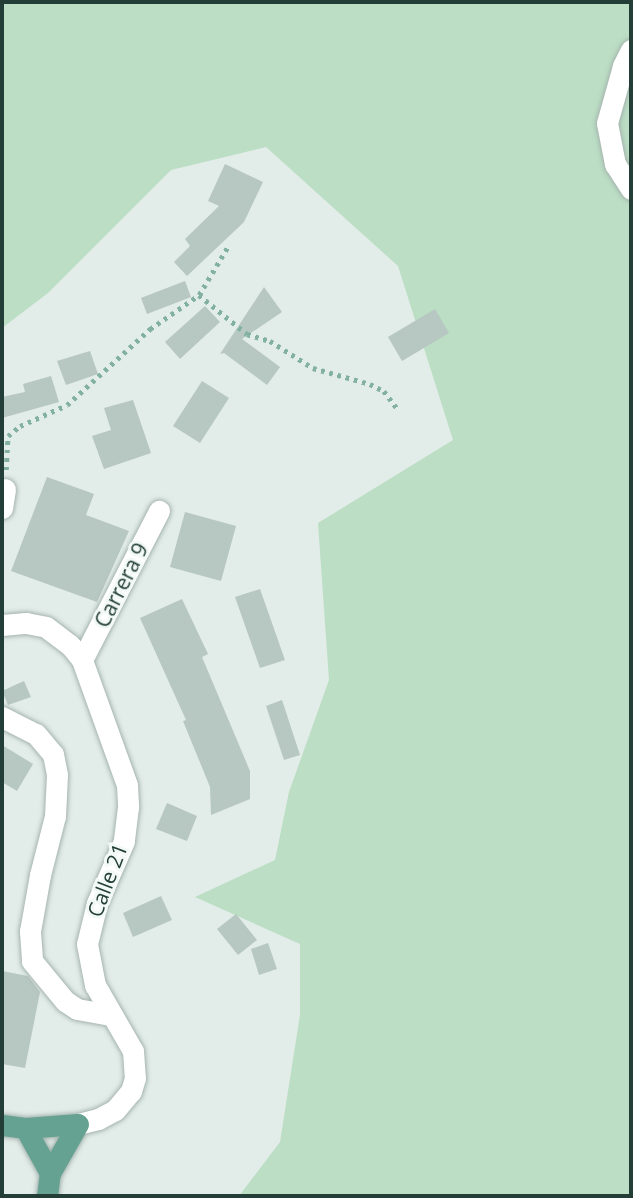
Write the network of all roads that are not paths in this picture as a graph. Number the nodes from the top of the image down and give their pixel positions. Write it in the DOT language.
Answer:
graph roads {
  1 [pos="631,50"];
  2 [pos="631,189"];
  3 [pos="159,511"];
  4 [pos="2,625"];
  5 [pos="82,660"];
  6 [pos="2,717"];
  7 [pos="111,1015"];
  8 [pos="78,1124"];
  9 [pos="2,1125"];
  10 [pos="25,1128"];
  11 [pos="50,1173"];
  12 [pos="47,1196"];
  1 -- 2 [label="street"];
  3 -- 5 [label="street, Carrera 9"];
  4 -- 5 [label="street, Calle 21"];
  5 -- 7 [label="street, Calle 21"];
  6 -- 7 [label="street"];
  7 -- 8 [label="street, Calle 21"];
  8 -- 10 [label="main road, Calle 21"];
  8 -- 11 [label="main road"];
  9 -- 10 [label="main road, Calle 21"];
  10 -- 11 [label="main road"];
  11 -- 12 [label="main road"];
}
